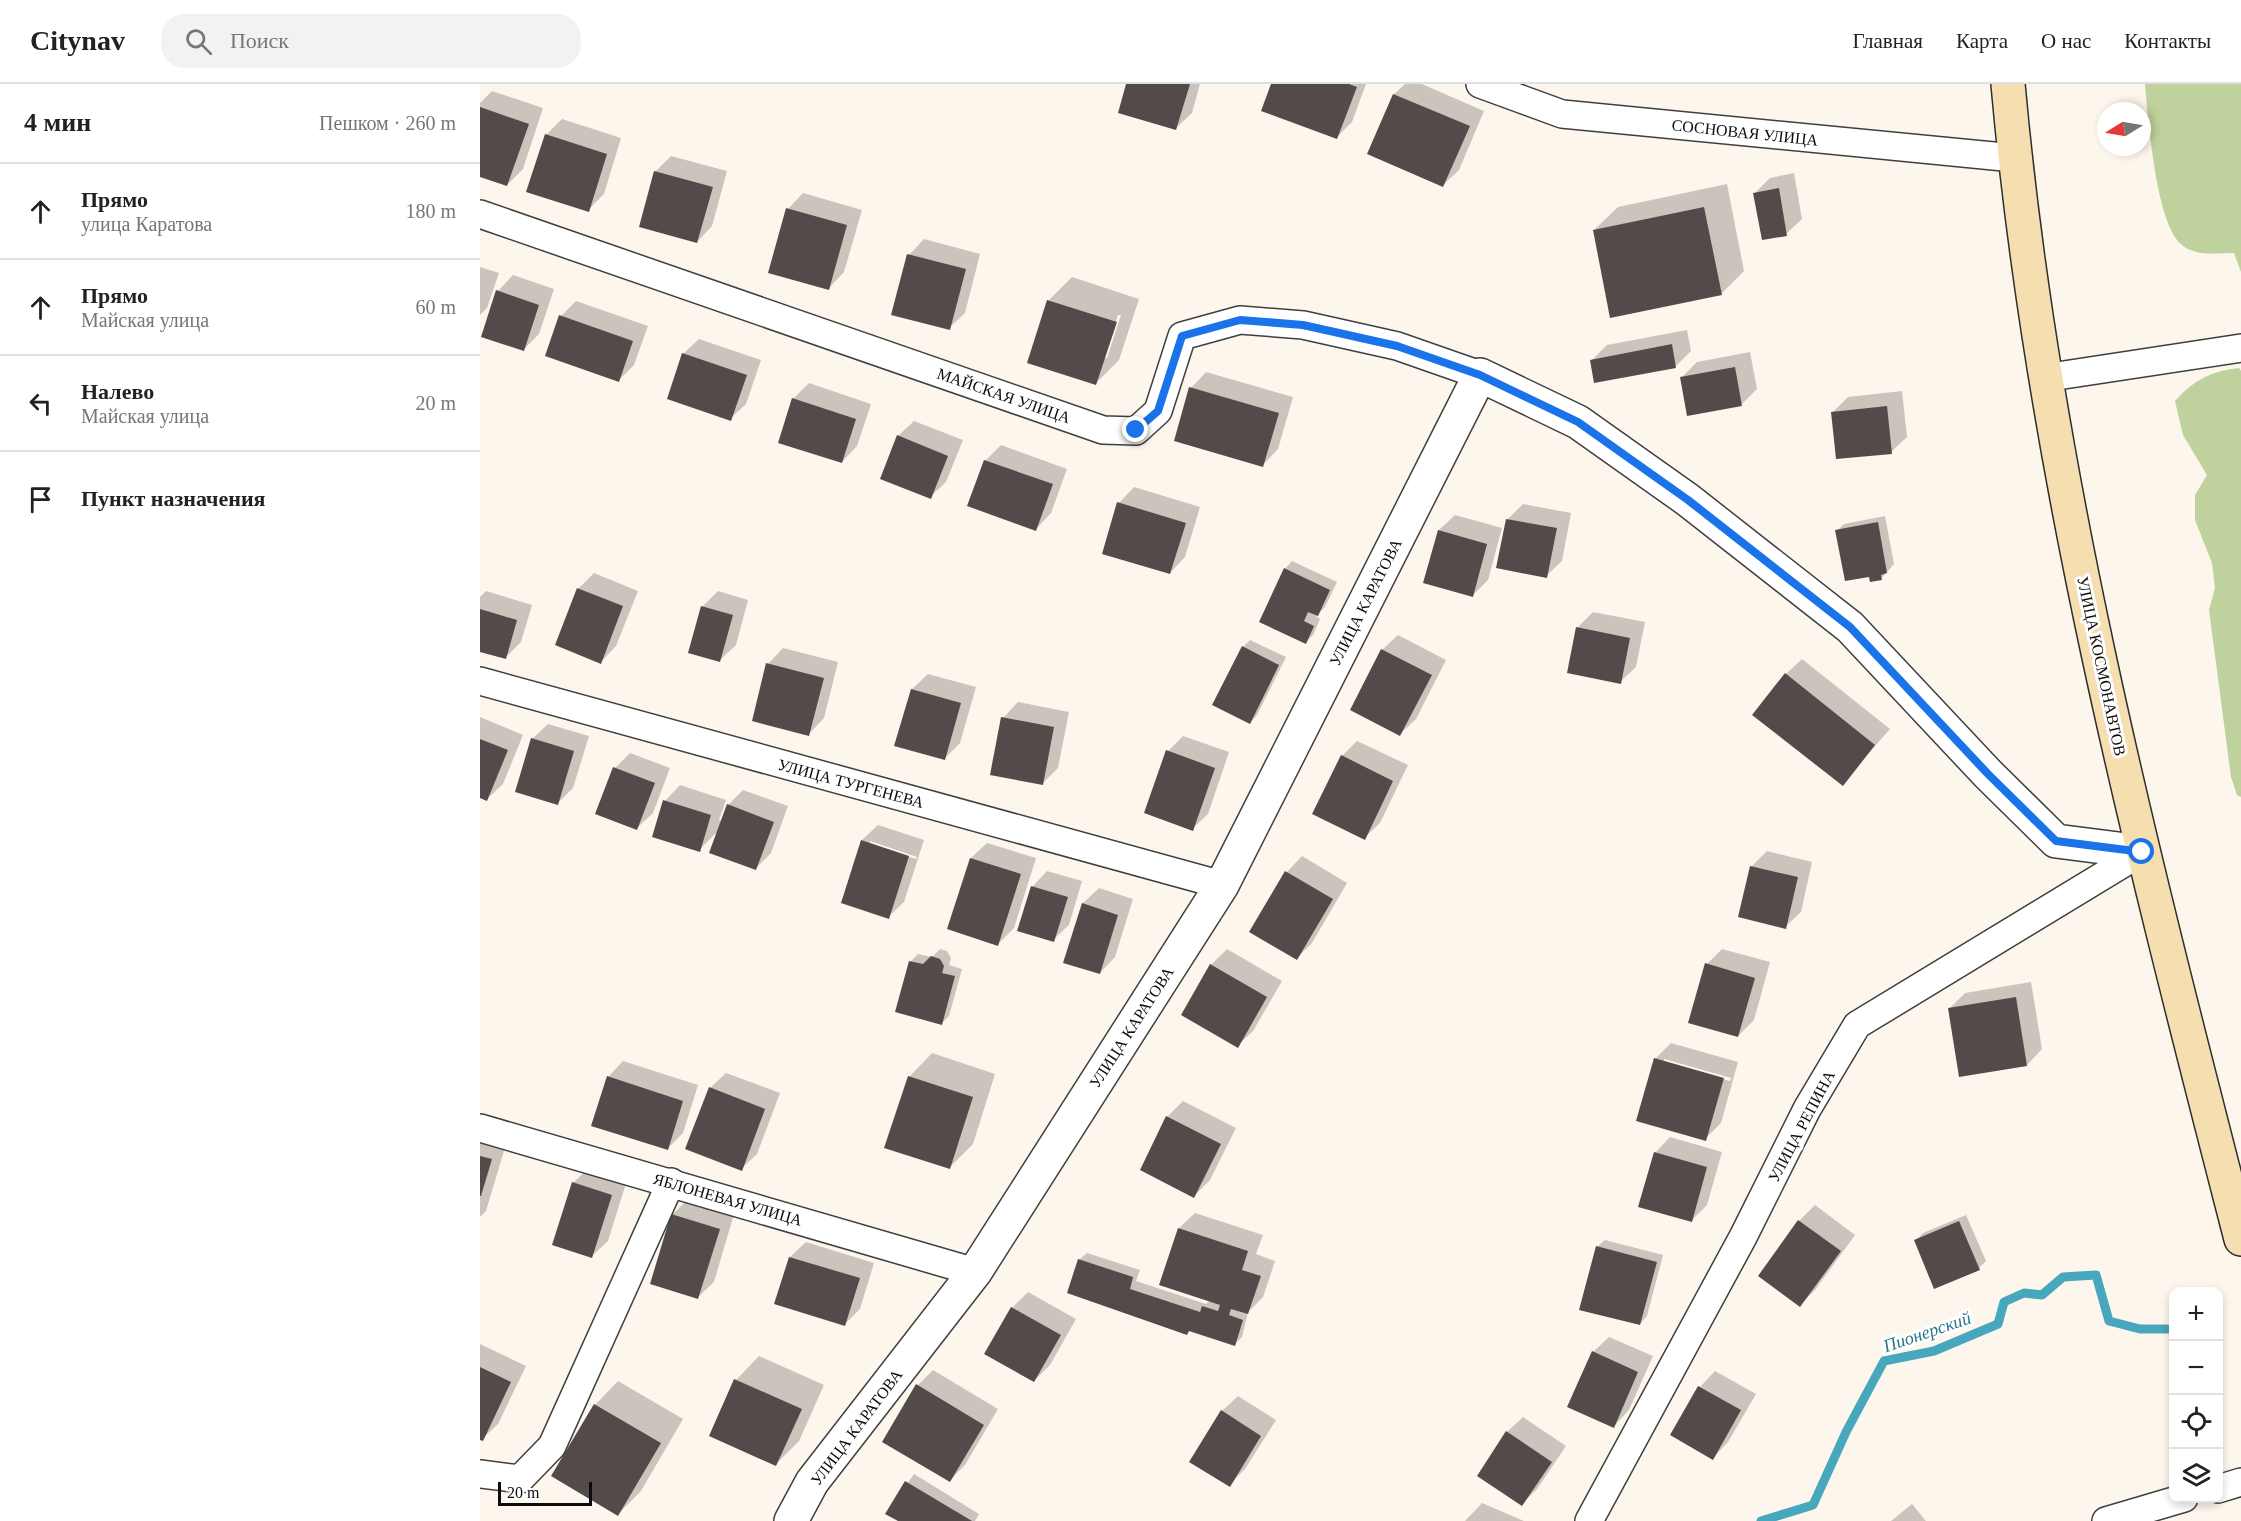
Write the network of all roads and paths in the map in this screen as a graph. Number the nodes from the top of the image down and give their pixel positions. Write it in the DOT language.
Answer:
graph roads {
  1 [pos="1480,84"];
  2 [pos="2008,84"];
  3 [pos="2014,158"];
  4 [pos="480,214"];
  5 [pos="2241,348"];
  6 [pos="1480,375"];
  7 [pos="2044,378"];
  8 [pos="480,681"];
  9 [pos="2142,852"];
  10 [pos="1222,885"];
  11 [pos="480,1128"];
  12 [pos="671,1182"];
  13 [pos="2241,1239"];
  14 [pos="975,1272"];
  15 [pos="480,1474"];
  16 [pos="2241,1482"];
  17 [pos="2223,1487"];
  18 [pos="2169,1502"];
  19 [pos="791,1521"];
  20 [pos="1589,1521"];
  21 [pos="2106,1521"];
  1 -- 3 [label="street, СОСНОВАЯ УЛИЦА"];
  2 -- 3 [label="main road, УЛИЦА КОСМОНАВТОВ"];
  3 -- 7 [label="main road, УЛИЦА КОСМОНАВТОВ"];
  4 -- 6 [label="street, МАЙСКАЯ УЛИЦА"];
  5 -- 7 [label="street"];
  6 -- 9 [label="street"];
  6 -- 10 [label="street, УЛИЦА КАРАТОВА"];
  7 -- 9 [label="main road, УЛИЦА КОСМОНАВТОВ"];
  8 -- 10 [label="street, УЛИЦА ТУРГЕНЕВА"];
  9 -- 13 [label="main road, УЛИЦА КОСМОНАВТОВ"];
  9 -- 20 [label="street, УЛИЦА РЕПИНА"];
  10 -- 14 [label="street, УЛИЦА КАРАТОВА"];
  11 -- 12 [label="street, ЯБЛОНЕВАЯ УЛИЦА"];
  12 -- 14 [label="street, ЯБЛОНЕВАЯ УЛИЦА"];
  12 -- 15 [label="street"];
  14 -- 19 [label="street, УЛИЦА КАРАТОВА"];
  16 -- 17 [label="street"];
  18 -- 21 [label="street"];
}
